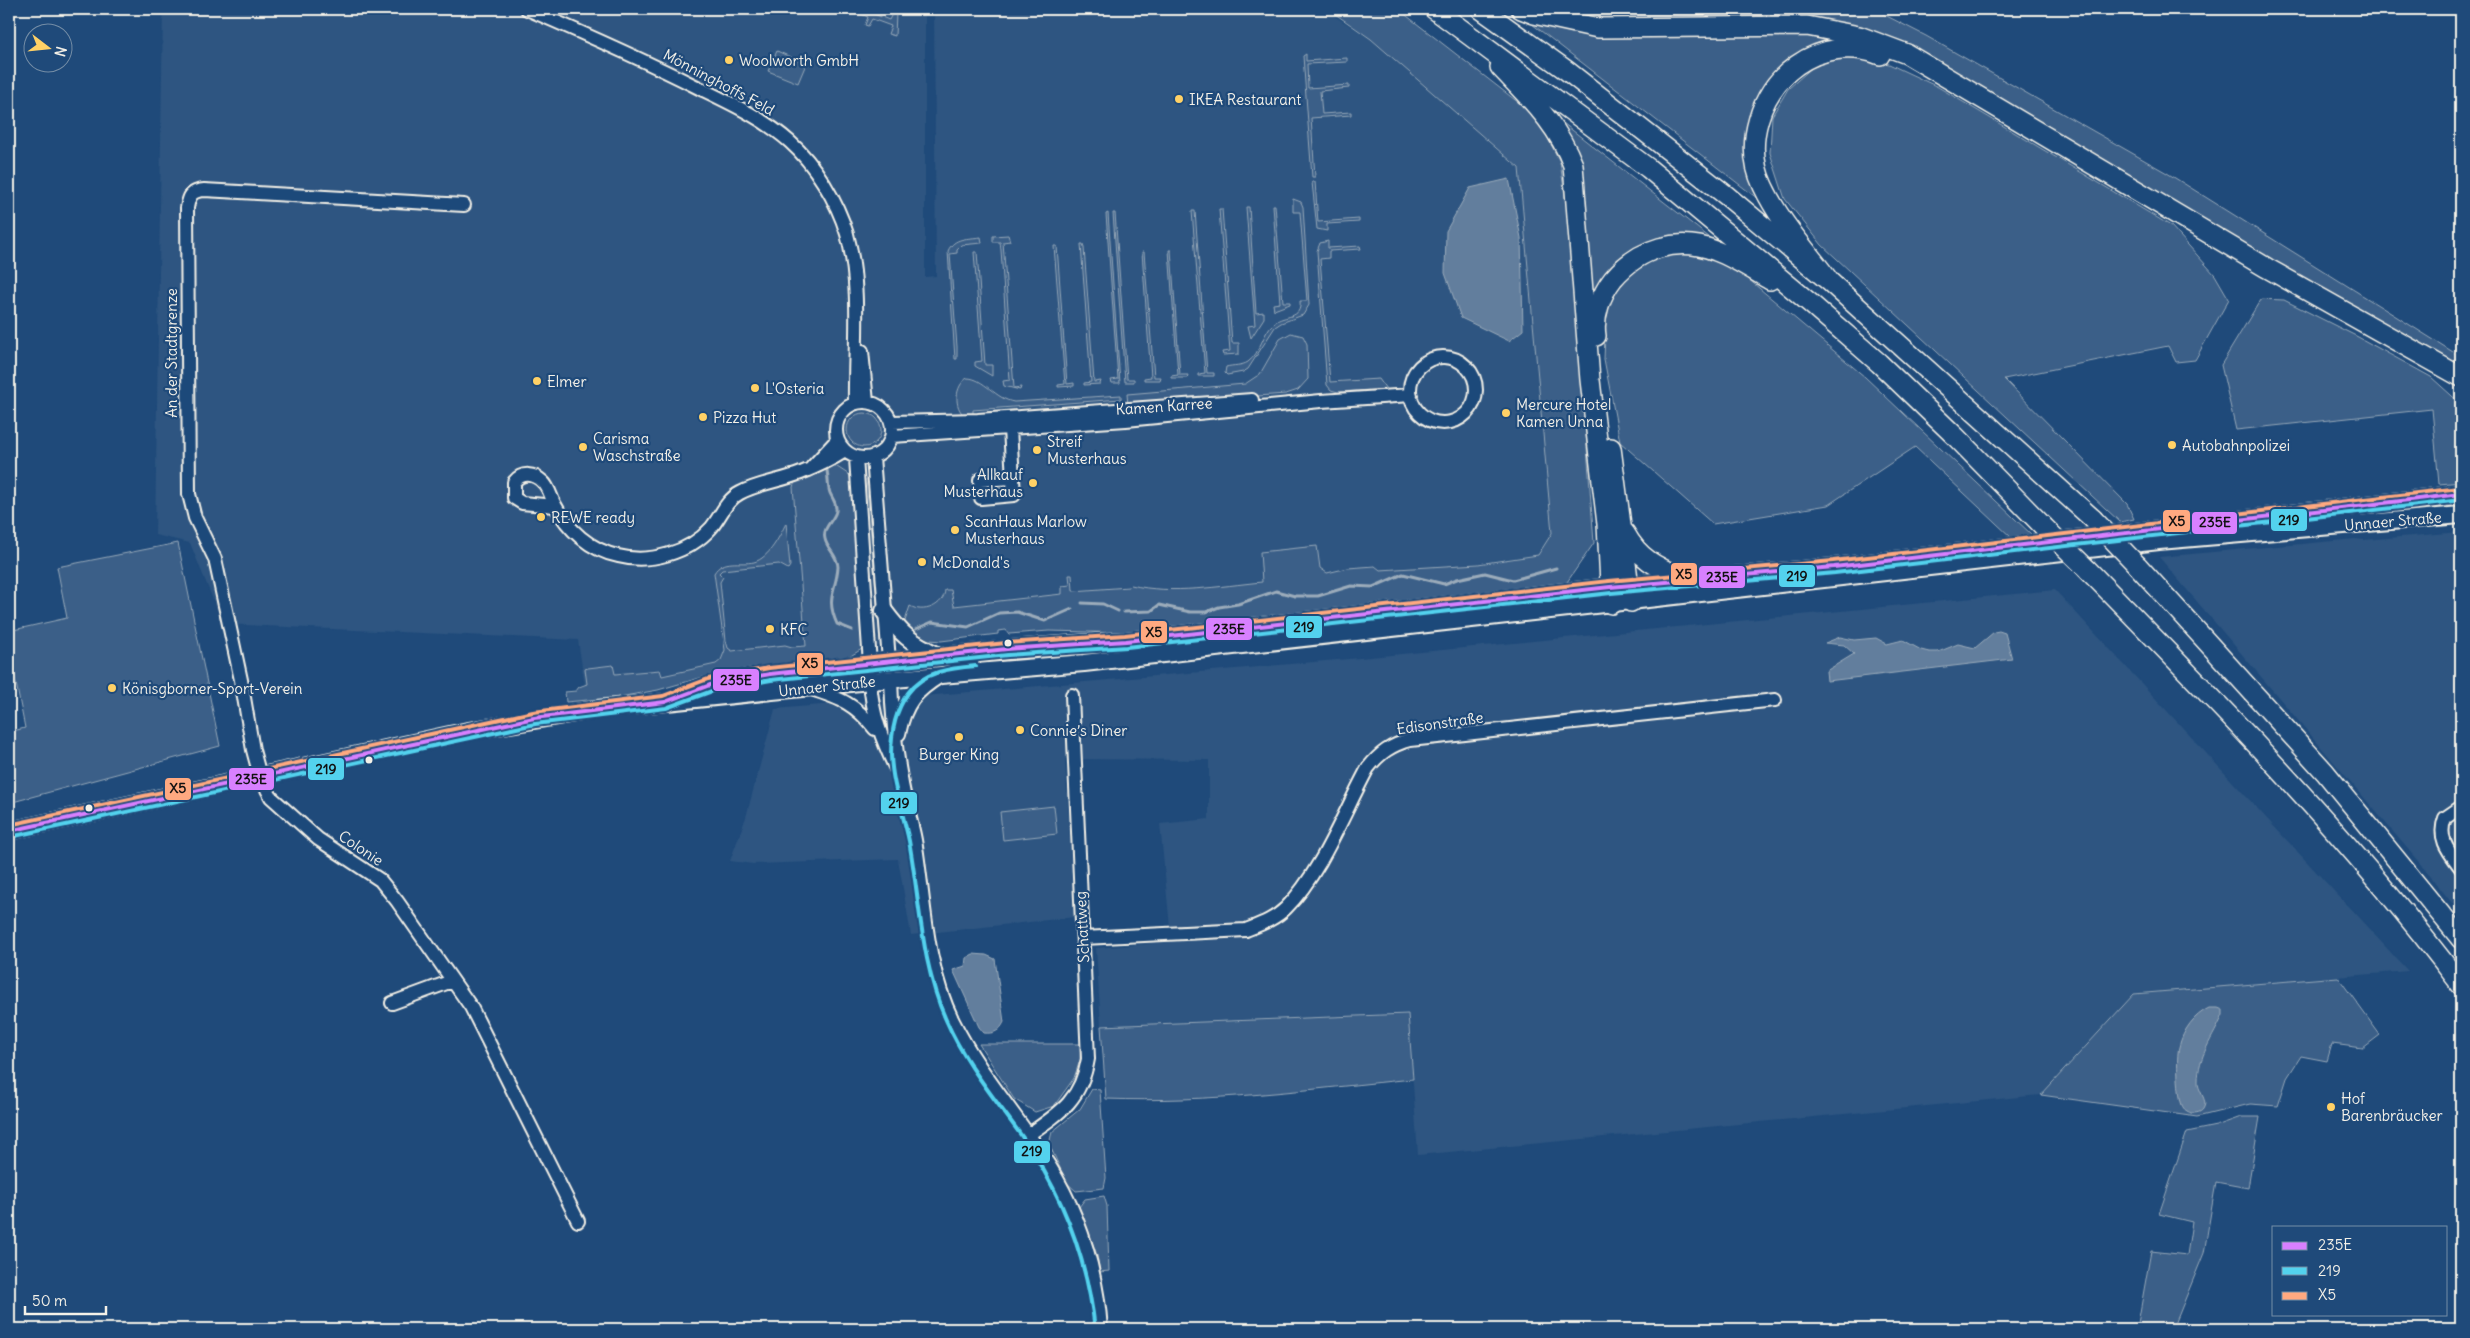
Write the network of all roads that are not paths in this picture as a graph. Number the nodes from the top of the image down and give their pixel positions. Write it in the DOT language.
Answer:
graph roads {
  1 [pos="527,9"];
  2 [pos="1434,9"];
  3 [pos="1481,9"];
  4 [pos="1521,9"];
  5 [pos="1469,33"];
  6 [pos="464,205"];
  7 [pos="1830,282"];
  8 [pos="1810,303"];
  9 [pos="2461,377"];
  10 [pos="2461,388"];
  11 [pos="1411,394"];
  12 [pos="861,403"];
  13 [pos="892,422"];
  14 [pos="1009,423"];
  15 [pos="892,436"];
  16 [pos="837,440"];
  17 [pos="850,454"];
  18 [pos="873,457"];
  19 [pos="818,463"];
  20 [pos="1013,478"];
  21 [pos="2461,494"];
  22 [pos="555,506"];
  23 [pos="2457,516"];
  24 [pos="1621,525"];
  25 [pos="1689,580"];
  26 [pos="1630,594"];
  27 [pos="1611,595"];
  28 [pos="884,611"];
  29 [pos="939,656"];
  30 [pos="889,660"];
  31 [pos="870,664"];
  32 [pos="942,675"];
  33 [pos="891,680"];
  34 [pos="870,681"];
  35 [pos="809,688"];
  36 [pos="1072,695"];
  37 [pos="1776,700"];
  38 [pos="665,702"];
  39 [pos="880,734"];
  40 [pos="897,744"];
  41 [pos="260,776"];
  42 [pos="901,778"];
  43 [pos="2461,807"];
  44 [pos="9,831"];
  45 [pos="2461,868"];
  46 [pos="1083,938"];
  47 [pos="2461,939"];
  48 [pos="452,981"];
  49 [pos="2461,985"];
  50 [pos="392,1003"];
  51 [pos="1028,1135"];
  52 [pos="578,1221"];
  53 [pos="1101,1329"];
  1 -- 12 [label="street, Mönninghoffs Feld"];
  2 -- 5 [label="highway"];
  3 -- 7 [label="highway"];
  4 -- 9 [label="highway"];
  5 -- 8 [label="highway"];
  5 -- 27 [label="highway"];
  6 -- 41 [label="street, An der Stadtgrenze"];
  7 -- 10 [label="highway"];
  7 -- 47 [label="highway, bridge"];
  8 -- 24 [label="highway"];
  8 -- 49 [label="highway, bridge"];
  11 -- 11 [label="street"];
  11 -- 14 [label="street, Kamen Karree"];
  12 -- 13 [label="street"];
  12 -- 16 [label="street"];
  13 -- 14 [label="street, Kamen Karree"];
  13 -- 15 [label="street"];
  14 -- 15 [label="street, Kamen Karree"];
  14 -- 20 [label="street"];
  15 -- 18 [label="street"];
  16 -- 17 [label="street"];
  16 -- 19 [label="street"];
  17 -- 18 [label="street"];
  17 -- 19 [label="street"];
  17 -- 31 [label="street"];
  18 -- 28 [label="street"];
  19 -- 22 [label="street"];
  21 -- 25 [label="main road, Unnaer Straße"];
  23 -- 26 [label="main road, Unnaer Straße"];
  24 -- 25 [label="highway"];
  24 -- 26 [label="highway"];
  25 -- 26 [label="main road, Unnaer Straße"];
  26 -- 27 [label="main road, Unnaer Straße"];
  27 -- 29 [label="main road, Unnaer Straße"];
  27 -- 32 [label="main road, Unnaer Straße"];
  28 -- 29 [label="main road"];
  28 -- 30 [label="street"];
  29 -- 30 [label="main road, Unnaer Straße"];
  30 -- 31 [label="main road, Unnaer Straße"];
  30 -- 33 [label="main road"];
  31 -- 34 [label="main road"];
  31 -- 38 [label="main road, Unnaer Straße"];
  32 -- 33 [label="main road, Unnaer Straße"];
  32 -- 40 [label="street"];
  33 -- 34 [label="main road, Unnaer Straße"];
  33 -- 40 [label="street"];
  34 -- 35 [label="main road, Unnaer Straße"];
  34 -- 39 [label="street"];
  35 -- 38 [label="main road, Unnaer Straße"];
  35 -- 39 [label="street"];
  36 -- 46 [label="street, Schattweg"];
  37 -- 46 [label="street, Edisonstraße"];
  38 -- 41 [label="main road"];
  39 -- 42 [label="street"];
  40 -- 42 [label="street"];
  41 -- 44 [label="main road"];
  41 -- 48 [label="street, Colonie"];
  42 -- 51 [label="street"];
  43 -- 45 [label="street"];
  46 -- 51 [label="street, Schattweg"];
  48 -- 50 [label="street"];
  48 -- 52 [label="street, Colonie"];
  51 -- 53 [label="street"];
}
